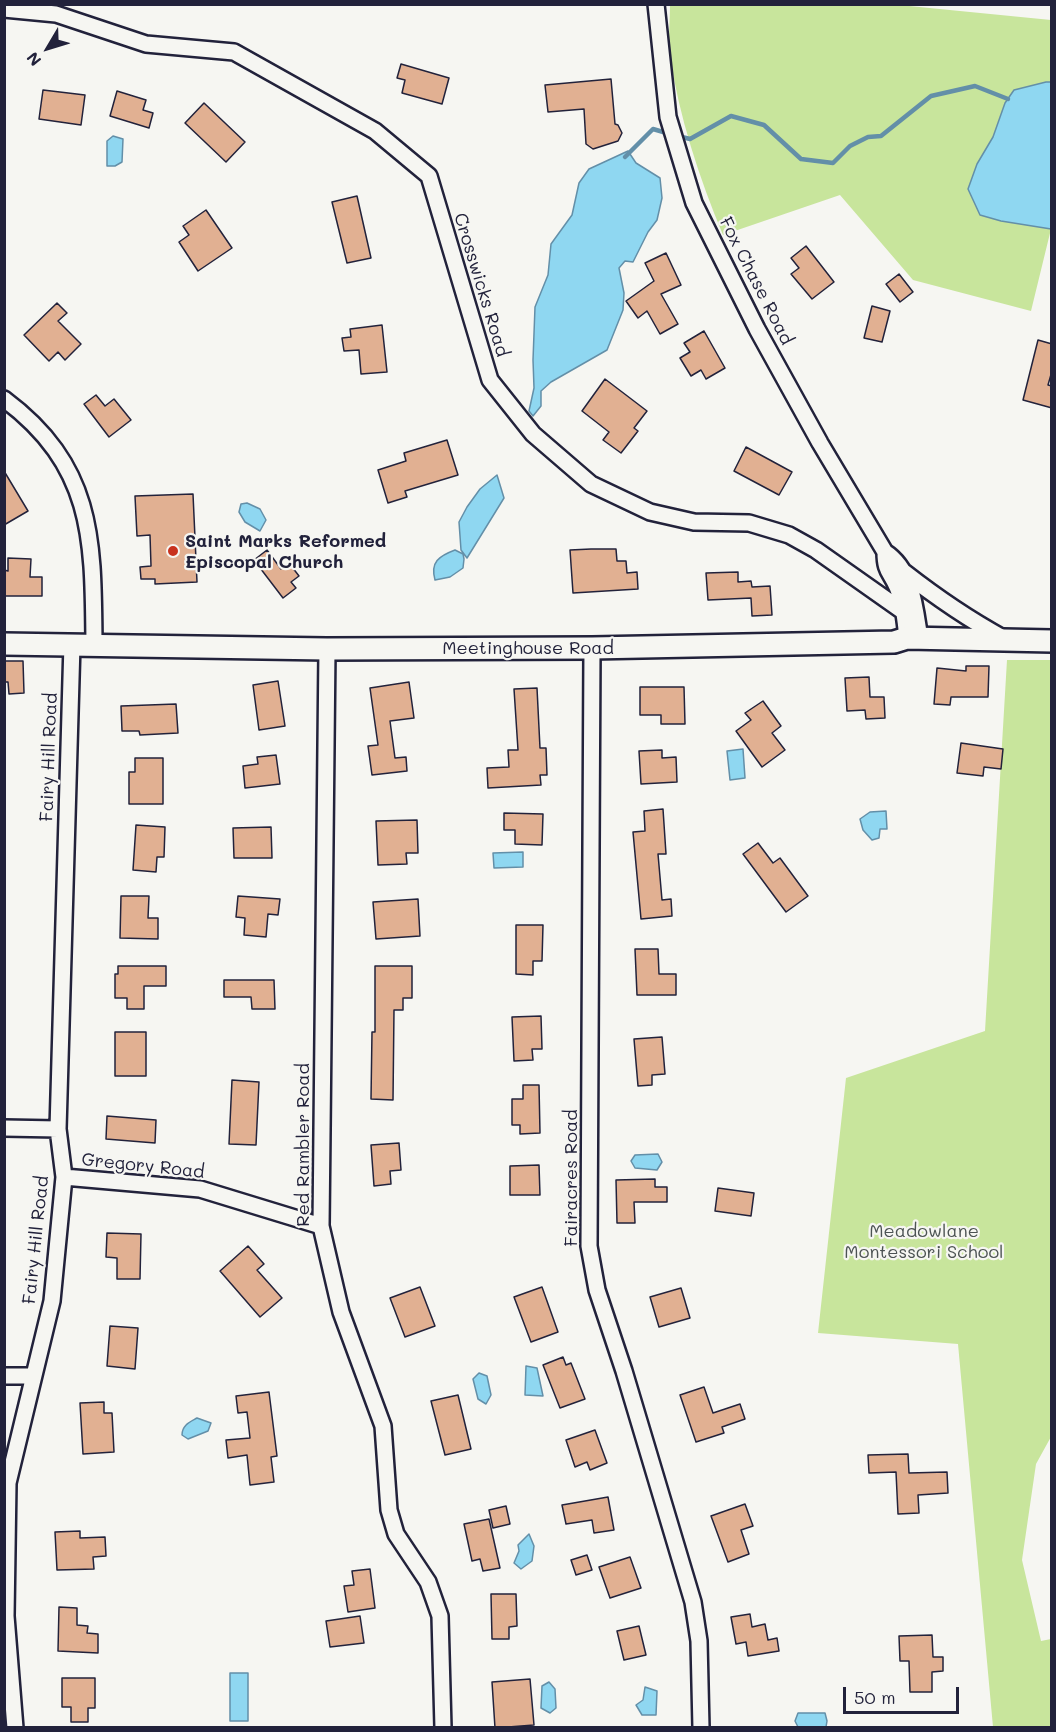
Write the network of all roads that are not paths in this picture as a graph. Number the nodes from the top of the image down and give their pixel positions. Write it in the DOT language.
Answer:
graph roads {
  1 [pos="656,4"];
  2 [pos="4,9"];
  3 [pos="56,9"];
  4 [pos="4,399"];
  5 [pos="885,552"];
  6 [pos="902,569"];
  7 [pos="904,612"];
  8 [pos="913,639"];
  9 [pos="1009,641"];
  10 [pos="1052,641"];
  11 [pos="4,644"];
  12 [pos="72,644"];
  13 [pos="94,644"];
  14 [pos="592,648"];
  15 [pos="327,649"];
  16 [pos="4,1128"];
  17 [pos="58,1129"];
  18 [pos="64,1177"];
  19 [pos="321,1226"];
  20 [pos="4,1376"];
  21 [pos="33,1376"];
  22 [pos="5,1616"];
  23 [pos="15,1728"];
  24 [pos="443,1728"];
  25 [pos="701,1728"];
  1 -- 5 [label="street, Fox Chase Road"];
  2 -- 3 [label="street, Crosswicks Road"];
  3 -- 7 [label="street, Crosswicks Road"];
  4 -- 13 [label="street"];
  5 -- 6 [label="street, Fox Chase Road"];
  5 -- 7 [label="street, Fox Chase Road"];
  6 -- 8 [label="street, Fox Chase Road"];
  6 -- 9 [label="street, Fox Chase Road"];
  7 -- 8 [label="street, Fox Chase Road"];
  8 -- 9 [label="street, Meetinghouse Road"];
  8 -- 14 [label="street, Meetinghouse Road"];
  9 -- 10 [label="street, Meetinghouse Road"];
  11 -- 12 [label="street, Meetinghouse Road"];
  12 -- 13 [label="street, Meetinghouse Road"];
  12 -- 17 [label="street, Fairy Hill Road"];
  13 -- 15 [label="street, Meetinghouse Road"];
  14 -- 15 [label="street, Meetinghouse Road"];
  14 -- 25 [label="street, Fairacres Road"];
  15 -- 19 [label="street, Red Rambler Road"];
  16 -- 17 [label="street"];
  17 -- 18 [label="street, Fairy Hill Road"];
  18 -- 19 [label="street, Gregory Road"];
  18 -- 21 [label="street, Fairy Hill Road"];
  19 -- 24 [label="street, Red Rambler Road"];
  20 -- 21 [label="street"];
  21 -- 22 [label="street, Fairy Hill Road"];
  22 -- 23 [label="street, Fairy Hill Road"];
}
